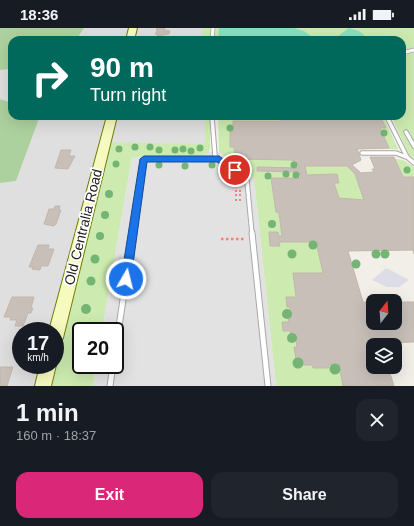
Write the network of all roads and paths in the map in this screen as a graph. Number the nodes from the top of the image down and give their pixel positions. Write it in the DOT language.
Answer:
graph roads {
  1 [pos="111,120"];
  2 [pos="212,120"];
  3 [pos="389,120"];
  4 [pos="406,132"];
  5 [pos="414,146"];
  6 [pos="362,153"];
  7 [pos="407,157"];
  8 [pos="219,159"];
  9 [pos="414,163"];
  10 [pos="221,239"];
  11 [pos="252,239"];
  12 [pos="59,322"];
  13 [pos="120,322"];
  14 [pos="46,374"];
  15 [pos="112,374"];
  16 [pos="43,386"];
  17 [pos="110,386"];
  18 [pos="268,386"];
  1 -- 12 [label="street, Old Centralia Road"];
  2 -- 8 [label="lane"];
  3 -- 7 [label="lane"];
  4 -- 5 [label="lane"];
  6 -- 7 [label="lane"];
  7 -- 9 [label="lane"];
  8 -- 11 [label="lane"];
  8 -- 13 [label="lane"];
  10 -- 11 [label="path"];
  11 -- 18 [label="lane"];
  14 -- 16 [label="street"];
  15 -- 17 [label="lane"];
}
